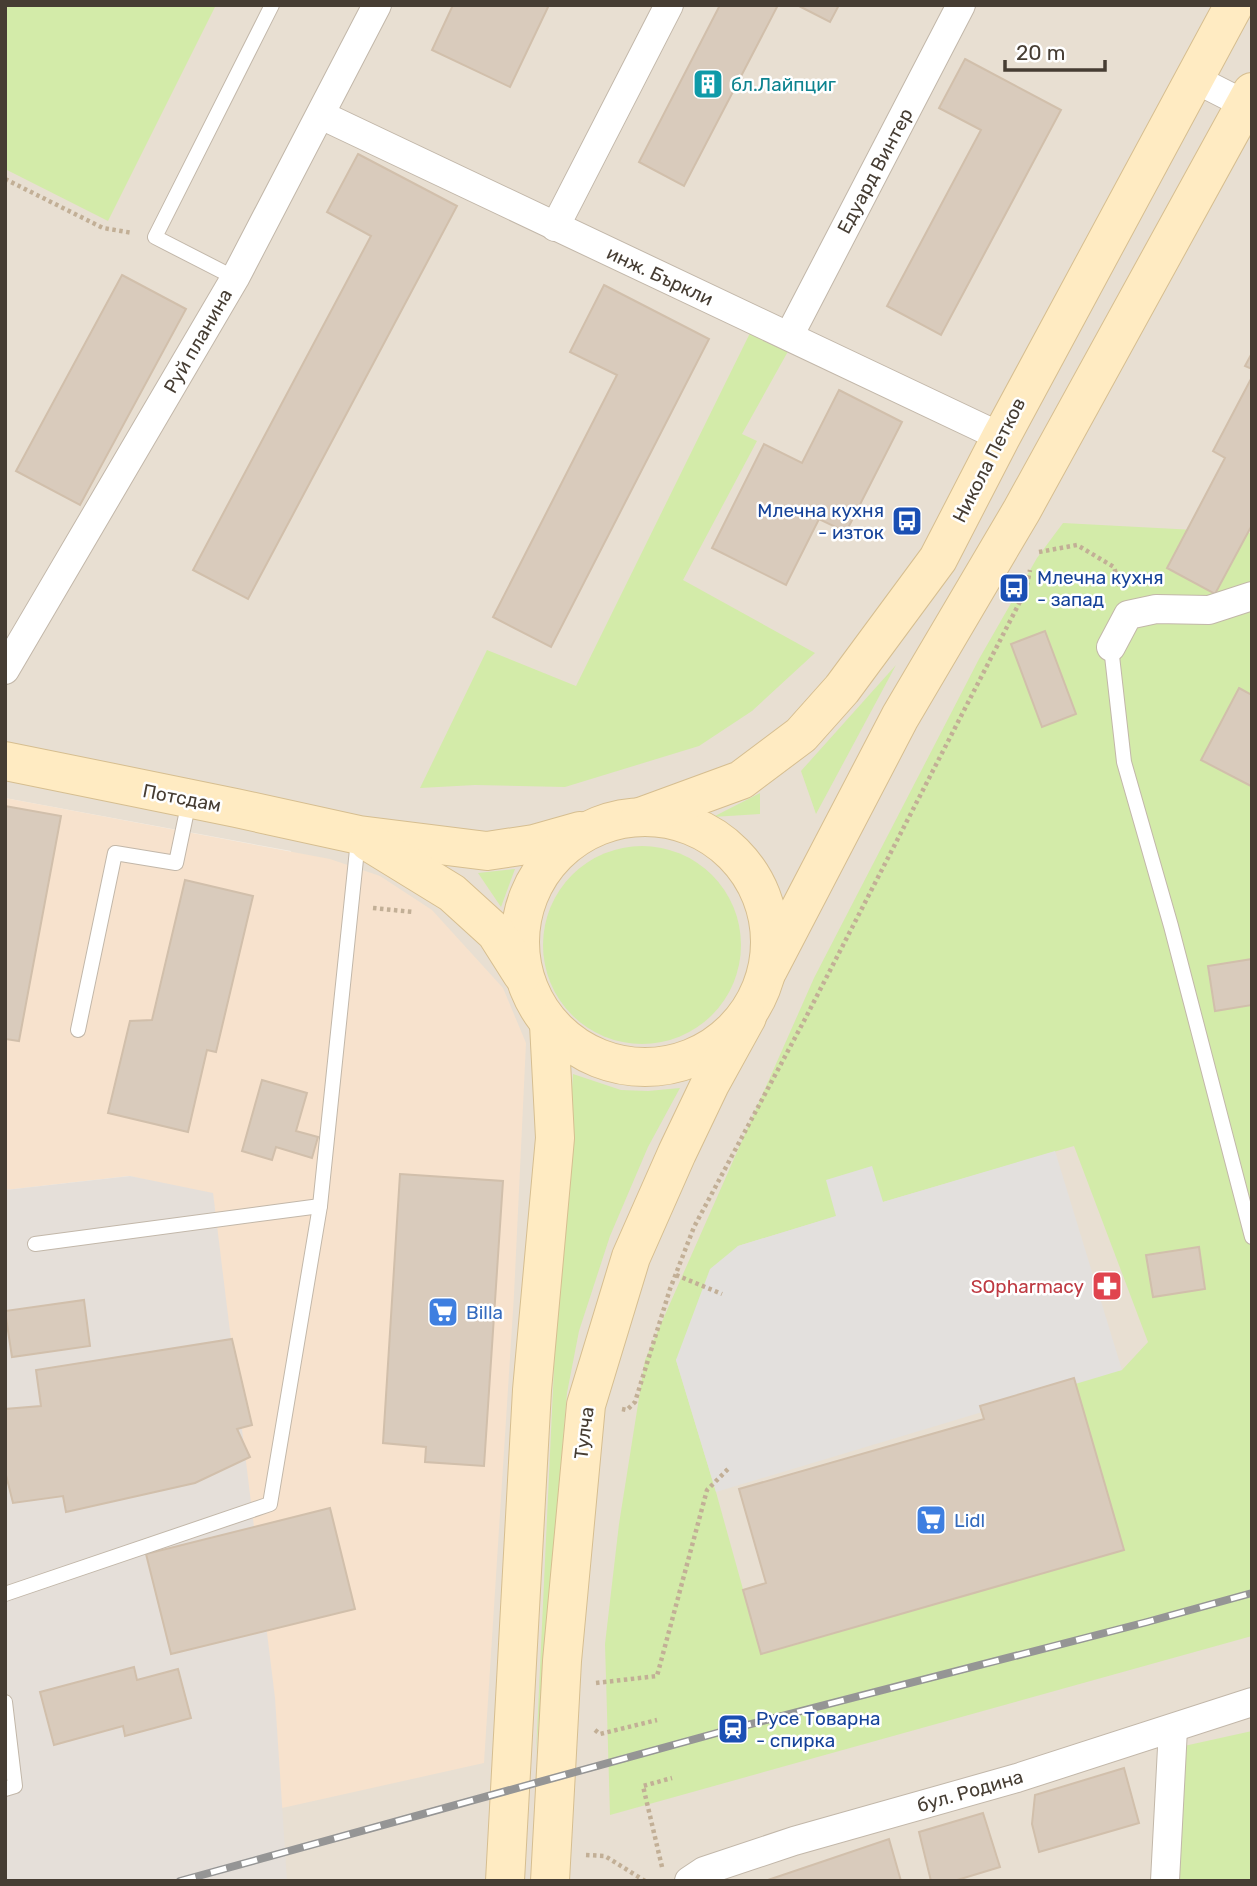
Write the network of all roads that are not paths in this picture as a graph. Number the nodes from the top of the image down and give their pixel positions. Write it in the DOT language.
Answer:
graph roads {
  1 [pos="272,5"];
  2 [pos="377,5"];
  3 [pos="669,5"];
  4 [pos="961,5"];
  5 [pos="1234,5"];
  6 [pos="1195,79"];
  7 [pos="1250,102"];
  8 [pos="321,115"];
  9 [pos="555,227"];
  10 [pos="234,278"];
  11 [pos="789,337"];
  12 [pos="1001,437"];
  13 [pos="1252,596"];
  14 [pos="1111,647"];
  15 [pos="5,670"];
  16 [pos="5,761"];
  17 [pos="189,799"];
  18 [pos="640,817"];
  19 [pos="593,828"];
  20 [pos="359,835"];
  21 [pos="768,970"];
  22 [pos="524,978"];
  23 [pos="747,1017"];
  24 [pos="549,1024"];
  25 [pos="78,1030"];
  26 [pos="320,1206"];
  27 [pos="1252,1237"];
  28 [pos="35,1244"];
  29 [pos="5,1594"];
  30 [pos="5,1702"];
  31 [pos="1252,1702"];
  32 [pos="1173,1729"];
  33 [pos="5,1789"];
  34 [pos="505,1881"];
  35 [pos="550,1881"];
  36 [pos="689,1881"];
  37 [pos="1165,1881"];
  1 -- 10 [label="lane"];
  2 -- 8 [label="street, Руй планина"];
  3 -- 9 [label="street"];
  4 -- 11 [label="street, Едуард Винтер"];
  5 -- 6 [label="main road, Никола Петков"];
  6 -- 7 [label="street"];
  6 -- 12 [label="main road, Никола Петков"];
  7 -- 21 [label="main road"];
  8 -- 9 [label="street, инж. Бъркли"];
  8 -- 10 [label="street, Руй планина"];
  9 -- 11 [label="street, инж. Бъркли"];
  10 -- 15 [label="street, Руй планина"];
  11 -- 12 [label="street, инж. Бъркли"];
  12 -- 18 [label="main road, Никола Петков"];
  13 -- 14 [label="street"];
  14 -- 27 [label="lane"];
  16 -- 17 [label="main road, Потсдам"];
  17 -- 20 [label="main road, Потсдам"];
  17 -- 25 [label="lane"];
  18 -- 19 [label="main road, Потсдам"];
  18 -- 21 [label="main road"];
  19 -- 20 [label="main road, Потсдам"];
  19 -- 22 [label="main road"];
  20 -- 22 [label="main road, Потсдам"];
  20 -- 26 [label="lane"];
  21 -- 23 [label="main road, Тулча"];
  22 -- 24 [label="main road"];
  23 -- 24 [label="main road"];
  23 -- 35 [label="main road, Тулча"];
  24 -- 34 [label="main road"];
  26 -- 28 [label="lane"];
  26 -- 29 [label="lane"];
  30 -- 33 [label="lane"];
  31 -- 32 [label="street, бул. Родина"];
  32 -- 36 [label="street, бул. Родина"];
  32 -- 37 [label="street"];
}
